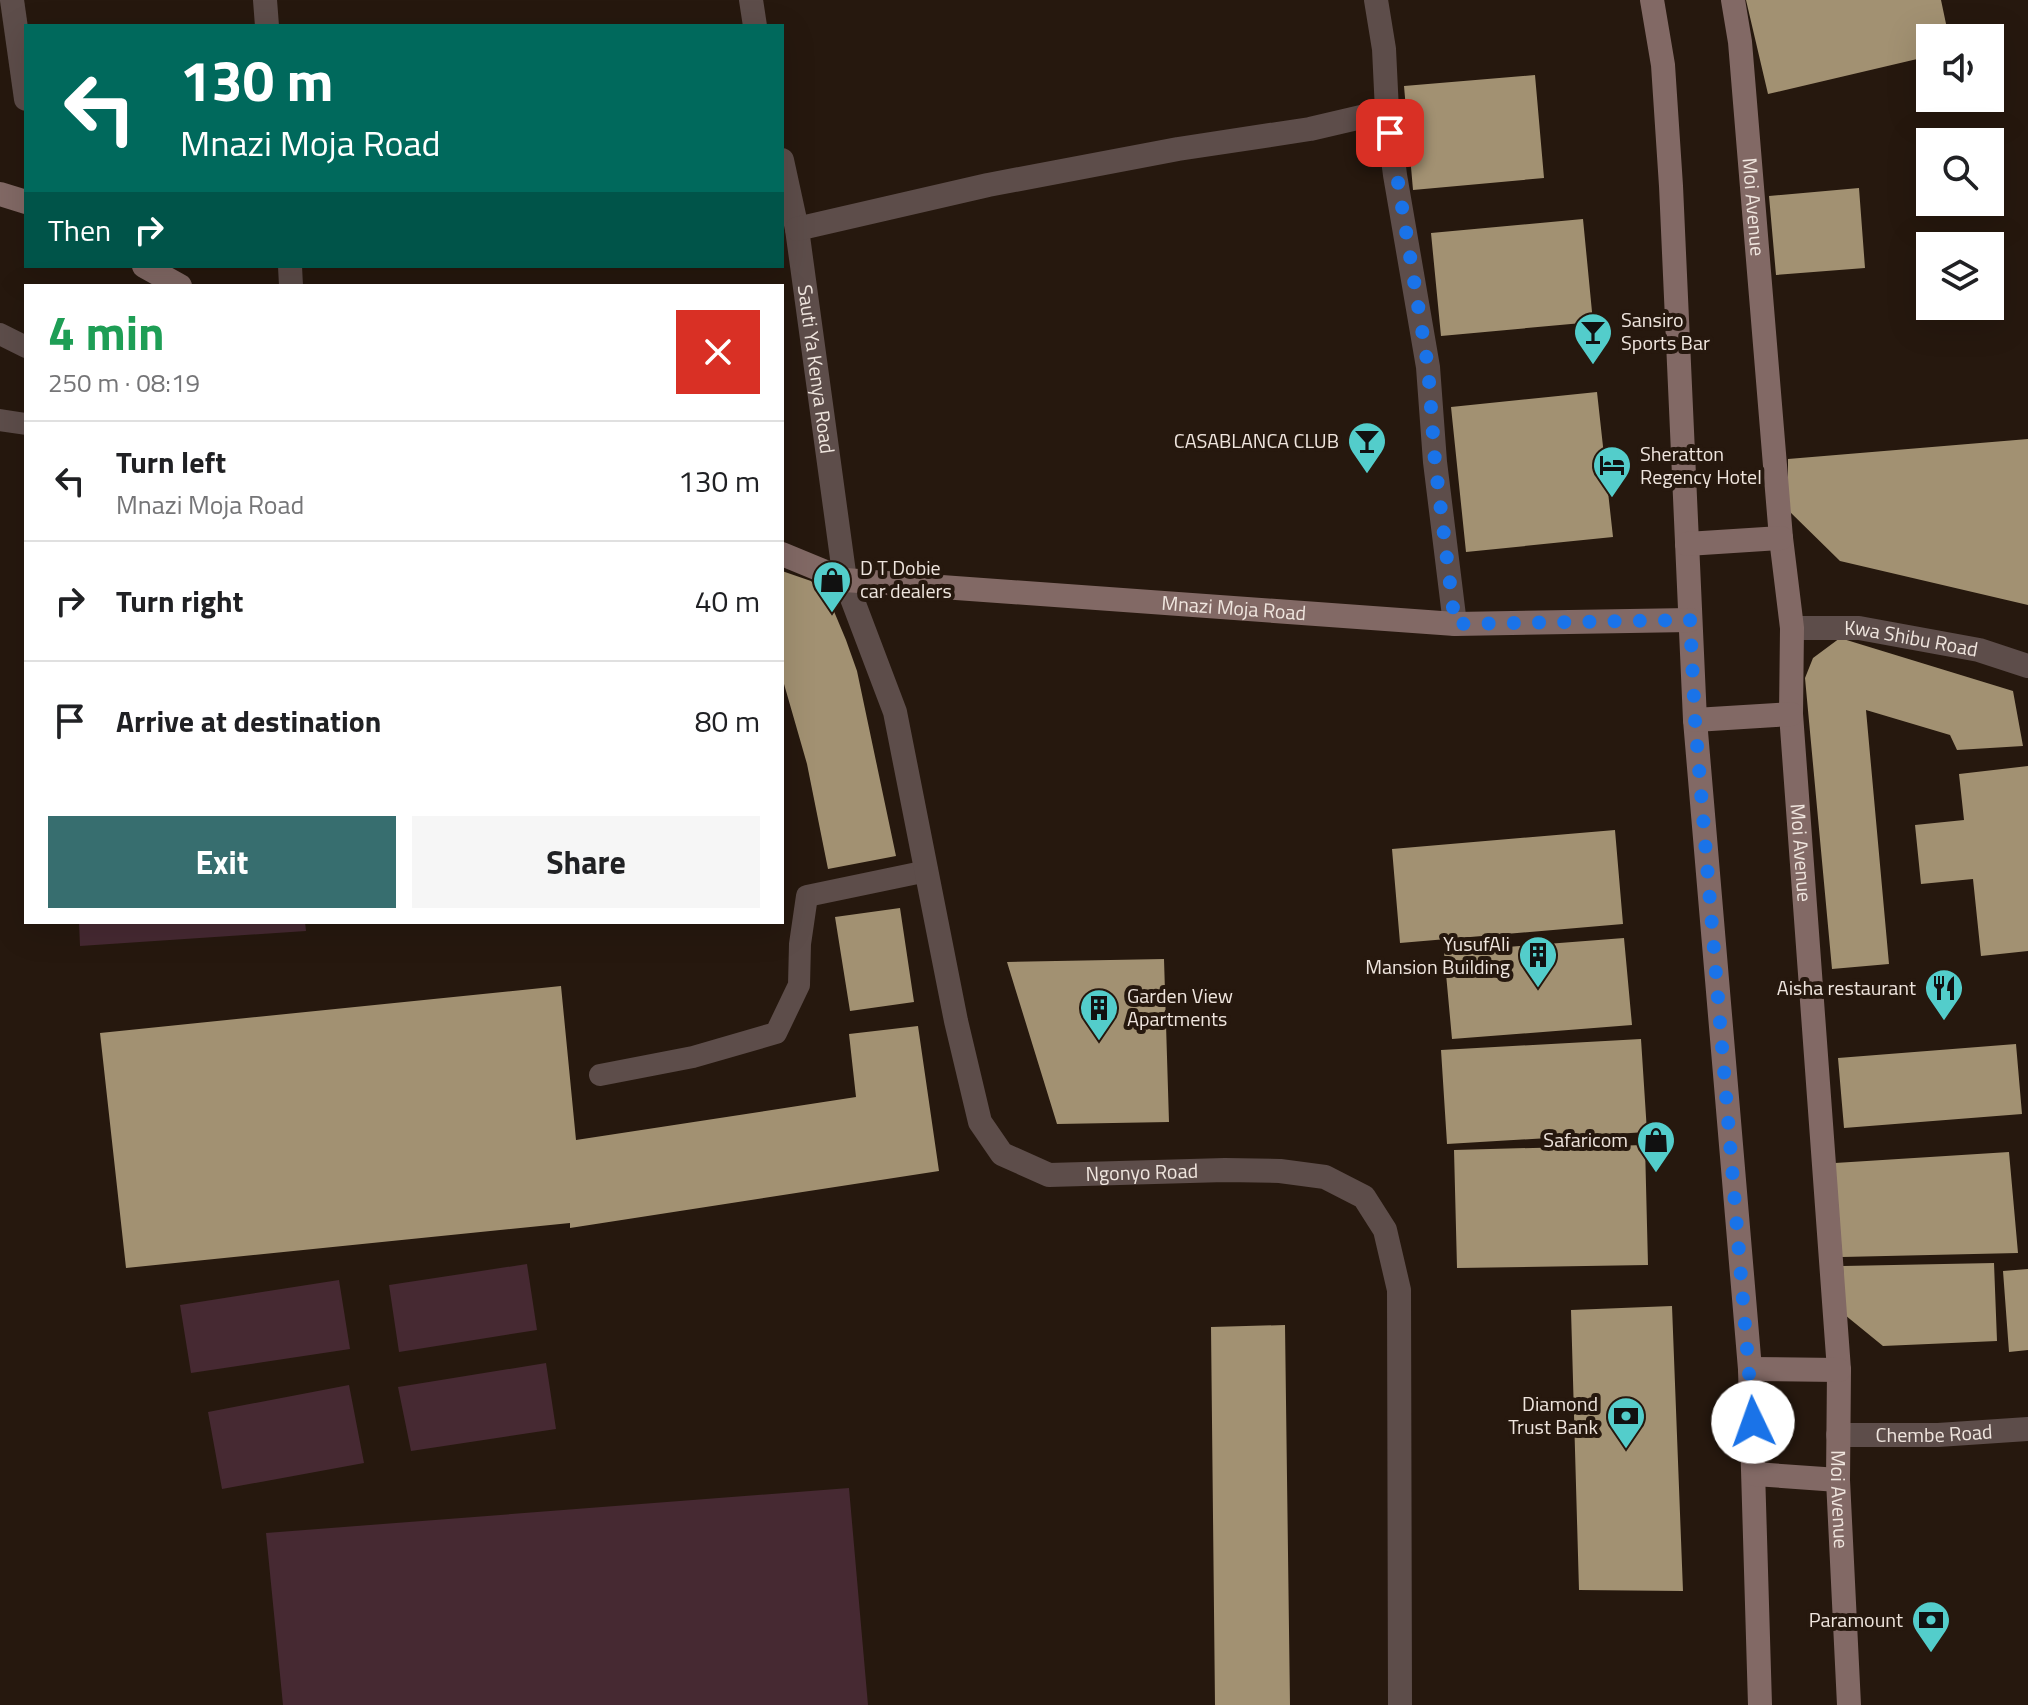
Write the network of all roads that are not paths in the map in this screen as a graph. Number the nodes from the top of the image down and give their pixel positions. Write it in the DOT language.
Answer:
graph roads {
  1 [pos="12,0"];
  2 [pos="265,0"];
  3 [pos="751,0"];
  4 [pos="1376,0"];
  5 [pos="1652,0"];
  6 [pos="1733,0"];
  7 [pos="267,24"];
  8 [pos="755,24"];
  9 [pos="24,85"];
  10 [pos="1387,111"];
  11 [pos="784,169"];
  12 [pos="0,194"];
  13 [pos="24,201"];
  14 [pos="797,229"];
  15 [pos="148,268"];
  16 [pos="176,284"];
  17 [pos="0,334"];
  18 [pos="24,346"];
  19 [pos="0,420"];
  20 [pos="24,424"];
  21 [pos="1781,538"];
  22 [pos="1687,544"];
  23 [pos="784,555"];
  24 [pos="845,580"];
  25 [pos="1690,620"];
  26 [pos="1455,624"];
  27 [pos="1792,628"];
  28 [pos="2028,666"];
  29 [pos="1791,714"];
  30 [pos="1695,720"];
  31 [pos="927,871"];
  32 [pos="600,1075"];
  33 [pos="1750,1369"];
  34 [pos="1839,1370"];
  35 [pos="2028,1429"];
  36 [pos="1838,1435"];
  37 [pos="1755,1474"];
  38 [pos="1838,1480"];
  39 [pos="1400,1705"];
  40 [pos="1760,1705"];
  41 [pos="1849,1705"];
  1 -- 9 [label="street"];
  2 -- 7 [label="street"];
  3 -- 8 [label="street"];
  4 -- 10 [label="street"];
  5 -- 22 [label="main road"];
  6 -- 21 [label="main road, Moi Avenue"];
  10 -- 14 [label="street"];
  10 -- 26 [label="street"];
  11 -- 14 [label="street, Sauti Ya Kenya Road"];
  12 -- 13 [label="main road"];
  14 -- 24 [label="street, Sauti Ya Kenya Road"];
  15 -- 16 [label="main road"];
  17 -- 18 [label="lane"];
  19 -- 20 [label="lane"];
  21 -- 22 [label="main road"];
  21 -- 27 [label="main road, Moi Avenue"];
  22 -- 25 [label="main road"];
  23 -- 24 [label="main road, Mnazi Moja Road"];
  24 -- 26 [label="main road, Mnazi Moja Road"];
  24 -- 31 [label="street, Ngonyo Road"];
  25 -- 26 [label="main road, Mnazi Moja Road"];
  25 -- 30 [label="main road"];
  27 -- 28 [label="street, Kwa Shibu Road"];
  27 -- 29 [label="main road, Moi Avenue"];
  29 -- 30 [label="main road"];
  29 -- 34 [label="main road, Moi Avenue"];
  30 -- 33 [label="main road"];
  31 -- 32 [label="lane"];
  31 -- 39 [label="street, Ngonyo Road"];
  33 -- 34 [label="main road"];
  33 -- 37 [label="main road"];
  34 -- 36 [label="main road, Moi Avenue"];
  35 -- 36 [label="street, Chembe Road"];
  36 -- 38 [label="main road, Moi Avenue"];
  37 -- 38 [label="main road"];
  37 -- 40 [label="main road"];
  38 -- 41 [label="main road, Moi Avenue"];
}
